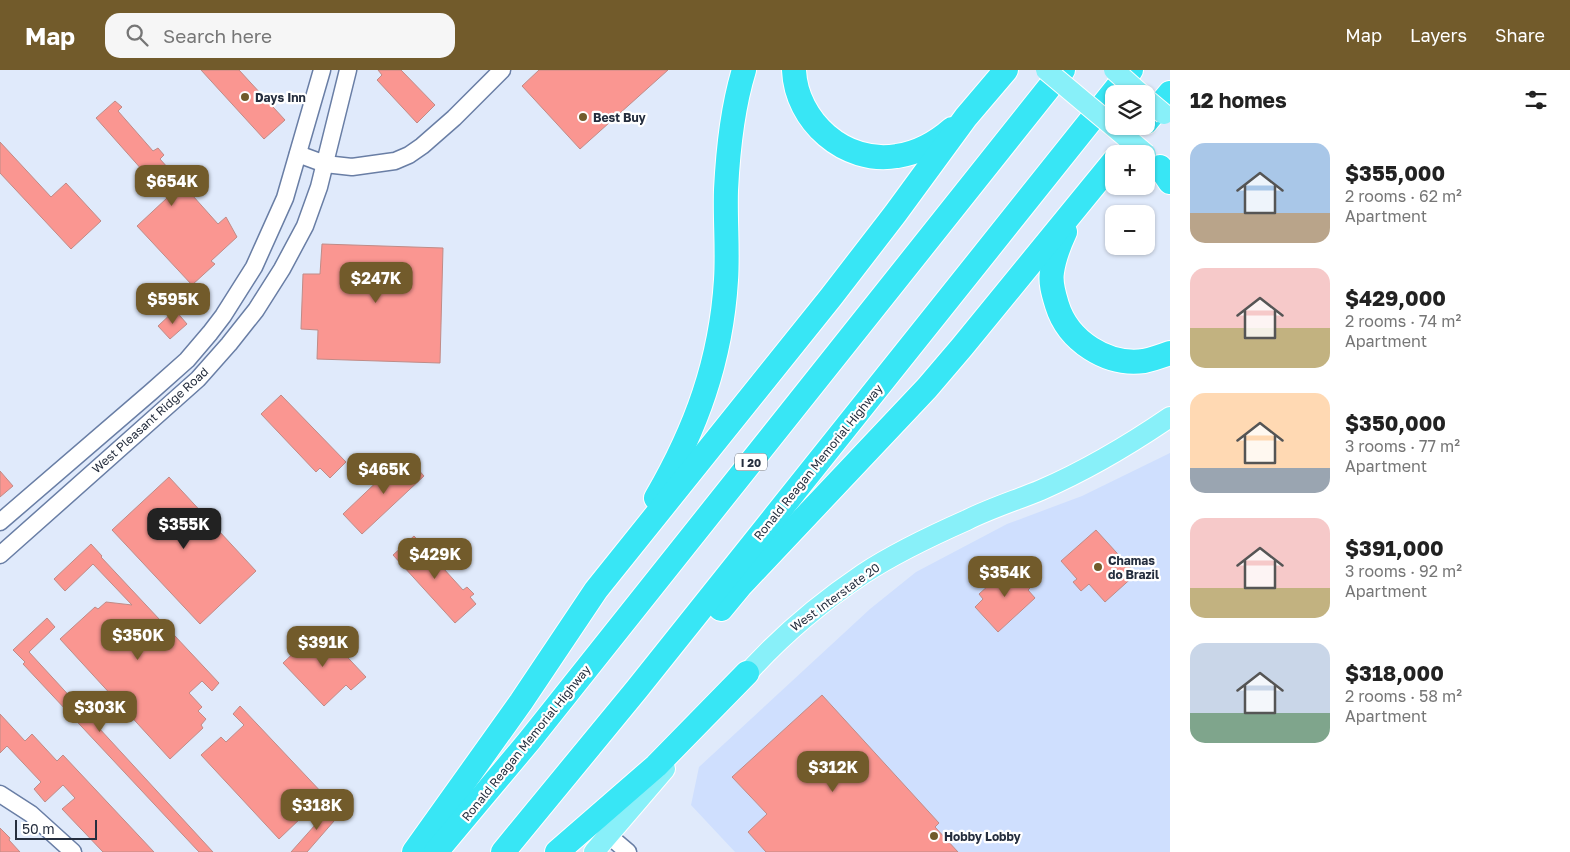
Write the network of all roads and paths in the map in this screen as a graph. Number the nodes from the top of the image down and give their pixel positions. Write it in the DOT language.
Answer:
graph roads {
  1 [pos="322,70"];
  2 [pos="348,70"];
  3 [pos="502,70"];
  4 [pos="744,70"];
  5 [pos="794,70"];
  6 [pos="1006,70"];
  7 [pos="1046,70"];
  8 [pos="1063,70"];
  9 [pos="1114,70"];
  10 [pos="1131,70"];
  11 [pos="1131,85"];
  12 [pos="966,117"];
  13 [pos="1135,135"];
  14 [pos="1127,145"];
  15 [pos="298,154"];
  16 [pos="325,164"];
  17 [pos="1162,170"];
  18 [pos="1105,171"];
  19 [pos="1105,172"];
  20 [pos="1170,353"];
  21 [pos="1170,417"];
  22 [pos="0,522"];
  23 [pos="0,555"];
  24 [pos="596,590"];
  25 [pos="747,673"];
  26 [pos="618,713"];
  27 [pos="0,794"];
  28 [pos="608,836"];
  29 [pos="73,852"];
  30 [pos="414,852"];
  31 [pos="436,852"];
  32 [pos="503,852"];
  33 [pos="557,852"];
  34 [pos="594,852"];
  35 [pos="628,852"];
  1 -- 15 [label="street, West Pleasant Ridge Road"];
  2 -- 16 [label="street, West Pleasant Ridge Road"];
  3 -- 16 [label="street"];
  4 -- 24 [label="highway"];
  5 -- 12 [label="highway"];
  6 -- 12 [label="highway"];
  7 -- 17 [label="main road, bridge"];
  8 -- 31 [label="highway, Ronald Reagan Memorial Highway / I 20"];
  9 -- 11 [label="main road, bridge"];
  10 -- 26 [label="highway, Ronald Reagan Memorial Highway"];
  12 -- 24 [label="highway"];
  13 -- 14 [label="highway"];
  15 -- 16 [label="street"];
  15 -- 22 [label="street, West Pleasant Ridge Road"];
  16 -- 23 [label="street, West Pleasant Ridge Road"];
  18 -- 26 [label="highway"];
  19 -- 20 [label="highway"];
  21 -- 25 [label="main road, West Interstate 20"];
  24 -- 30 [label="highway"];
  25 -- 28 [label="main road, West Interstate 20"];
  25 -- 33 [label="highway"];
  26 -- 32 [label="highway, Ronald Reagan Memorial Highway"];
  27 -- 29 [label="street"];
  28 -- 34 [label="main road, West Interstate 20"];
  28 -- 35 [label="street"];
}
